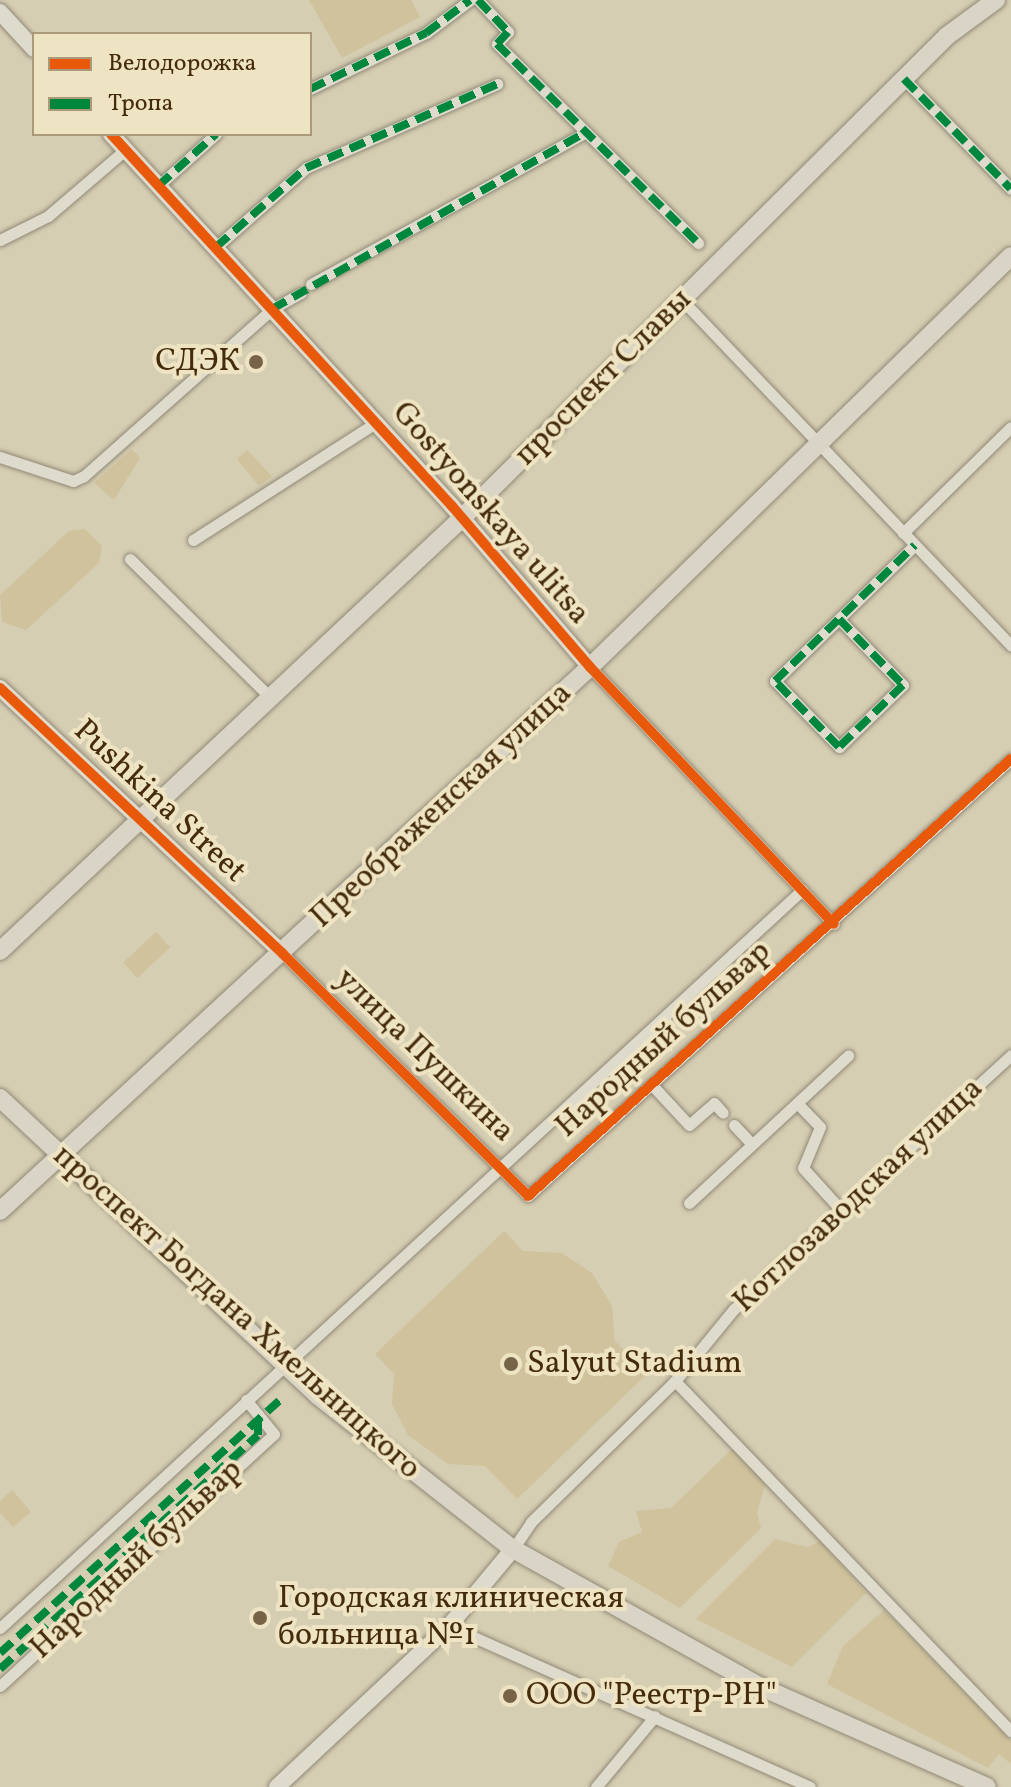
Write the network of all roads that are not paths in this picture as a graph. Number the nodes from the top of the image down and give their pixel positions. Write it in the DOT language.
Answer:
graph roads {
  1 [pos="470,0"];
  2 [pos="478,0"];
  3 [pos="996,0"];
  4 [pos="0,12"];
  5 [pos="32,47"];
  6 [pos="904,79"];
  7 [pos="497,84"];
  8 [pos="312,88"];
  9 [pos="586,132"];
  10 [pos="113,136"];
  11 [pos="214,136"];
  12 [pos="125,150"];
  13 [pos="158,186"];
  14 [pos="1011,189"];
  15 [pos="0,240"];
  16 [pos="698,243"];
  17 [pos="216,247"];
  18 [pos="1011,256"];
  19 [pos="311,284"];
  20 [pos="301,293"];
  21 [pos="683,301"];
  22 [pos="272,309"];
  23 [pos="375,423"];
  24 [pos="1011,427"];
  25 [pos="819,445"];
  26 [pos="0,457"];
  27 [pos="461,519"];
  28 [pos="903,533"];
  29 [pos="193,540"];
  30 [pos="915,545"];
  31 [pos="130,559"];
  32 [pos="839,619"];
  33 [pos="1011,646"];
  34 [pos="590,667"];
  35 [pos="0,688"];
  36 [pos="272,699"];
  37 [pos="1011,759"];
  38 [pos="142,821"];
  39 [pos="802,890"];
  40 [pos="834,924"];
  41 [pos="0,951"];
  42 [pos="283,954"];
  43 [pos="1011,1055"];
  44 [pos="848,1056"];
  45 [pos="652,1085"];
  46 [pos="0,1098"];
  47 [pos="797,1103"];
  48 [pos="723,1113"];
  49 [pos="734,1125"];
  50 [pos="752,1144"];
  51 [pos="60,1155"];
  52 [pos="498,1165"];
  53 [pos="528,1196"];
  54 [pos="689,1203"];
  55 [pos="841,1210"];
  56 [pos="0,1211"];
  57 [pos="284,1364"];
  58 [pos="675,1381"];
  59 [pos="246,1400"];
  60 [pos="517,1551"];
  61 [pos="449,1626"];
  62 [pos="0,1628"];
  63 [pos="0,1686"];
  64 [pos="655,1716"];
  65 [pos="1011,1731"];
  66 [pos="787,1782"];
  67 [pos="277,1787"];
  68 [pos="596,1787"];
  69 [pos="810,1787"];
  70 [pos="987,1787"];
  1 -- 8 [label="street"];
  2 -- 9 [label="street"];
  3 -- 6 [label="main road, проспект Славы"];
  4 -- 5 [label="street"];
  6 -- 14 [label="street"];
  6 -- 21 [label="main road, проспект Славы"];
  7 -- 17 [label="street"];
  9 -- 16 [label="street"];
  9 -- 19 [label="street"];
  10 -- 12 [label="street, Gostyonskaya ulitsa"];
  11 -- 13 [label="street"];
  12 -- 13 [label="street, Gostyonskaya ulitsa"];
  12 -- 15 [label="street"];
  13 -- 17 [label="street, Gostyonskaya ulitsa"];
  17 -- 22 [label="street, Gostyonskaya ulitsa"];
  18 -- 25 [label="main road, Преображенская улица"];
  20 -- 22 [label="street"];
  21 -- 25 [label="street"];
  21 -- 27 [label="main road, проспект Славы"];
  22 -- 23 [label="street, Gostyonskaya ulitsa"];
  22 -- 26 [label="street"];
  23 -- 27 [label="street, Gostyonskaya ulitsa"];
  23 -- 29 [label="street"];
  24 -- 28 [label="street"];
  25 -- 28 [label="street"];
  25 -- 34 [label="main road, Преображенская улица"];
  27 -- 34 [label="street, Gostyonskaya ulitsa"];
  27 -- 36 [label="main road, проспект Славы"];
  28 -- 30 [label="street"];
  30 -- 32 [label="street"];
  30 -- 33 [label="street"];
  31 -- 36 [label="street"];
  32 -- 32 [label="street"];
  34 -- 39 [label="street, Gostyonskaya ulitsa"];
  34 -- 42 [label="main road, Преображенская улица"];
  35 -- 38 [label="street, Pushkina Street"];
  36 -- 38 [label="main road, проспект Славы"];
  37 -- 40 [label="street, Народный бульвар"];
  38 -- 41 [label="main road, проспект Славы"];
  38 -- 42 [label="street, Pushkina Street"];
  39 -- 40 [label="street, Gostyonskaya ulitsa"];
  39 -- 52 [label="street, Народный бульвар"];
  40 -- 45 [label="street, Народный бульвар"];
  42 -- 51 [label="main road, Преображенская улица"];
  42 -- 52 [label="street, улица Пушкина"];
  43 -- 55 [label="street, Котлозаводская улица"];
  44 -- 47 [label="street"];
  45 -- 48 [label="street"];
  45 -- 53 [label="street, Народный бульвар"];
  46 -- 51 [label="main road, проспект Богдана Хмельницкого"];
  47 -- 50 [label="street"];
  47 -- 55 [label="street"];
  49 -- 50 [label="street"];
  50 -- 54 [label="street"];
  51 -- 56 [label="main road, Преображенская улица"];
  51 -- 57 [label="main road, проспект Богдана Хмельницкого"];
  52 -- 53 [label="street, улица Пушкина"];
  52 -- 57 [label="street, Народный бульвар"];
  55 -- 58 [label="street, Котлозаводская улица"];
  57 -- 59 [label="street, Народный бульвар"];
  57 -- 60 [label="main road, проспект Богдана Хмельницкого"];
  58 -- 60 [label="street, Котлозаводская улица"];
  58 -- 65 [label="street"];
  59 -- 62 [label="street, Народный бульвар"];
  59 -- 63 [label="street, Народный бульвар"];
  60 -- 61 [label="street"];
  60 -- 70 [label="main road, проспект Богдана Хмельницкого"];
  61 -- 64 [label="street"];
  61 -- 67 [label="street"];
  64 -- 66 [label="street"];
  64 -- 68 [label="street"];
  66 -- 69 [label="street"];
}
